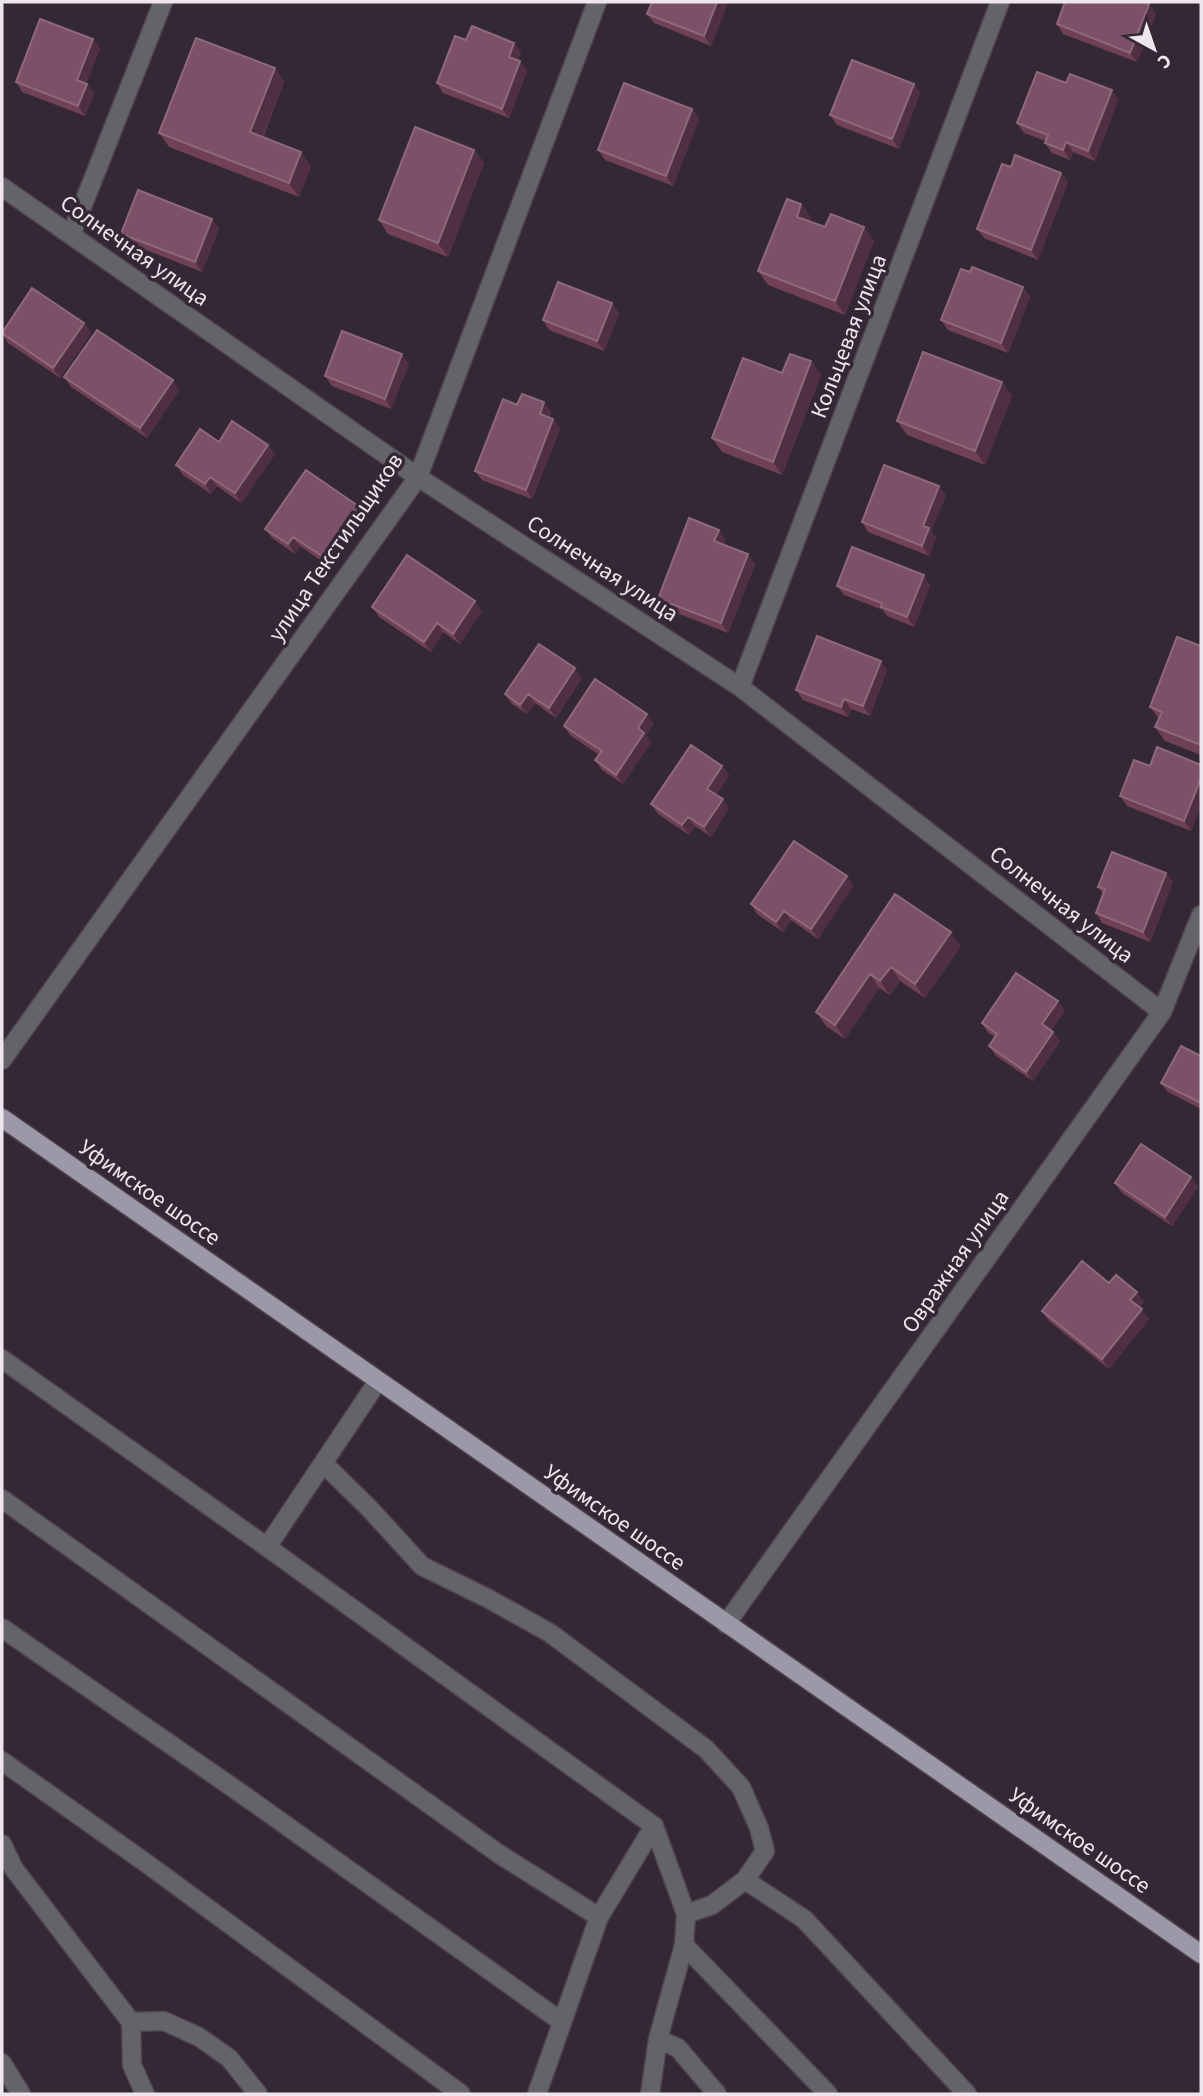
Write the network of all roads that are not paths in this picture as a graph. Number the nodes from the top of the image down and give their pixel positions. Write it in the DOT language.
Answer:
graph roads {
  1 [pos="163,2"];
  2 [pos="597,2"];
  3 [pos="1000,2"];
  4 [pos="2,187"];
  5 [pos="71,235"];
  6 [pos="418,477"];
  7 [pos="740,687"];
  8 [pos="1201,915"];
  9 [pos="1162,1012"];
  10 [pos="2,1060"];
  11 [pos="2,1118"];
  12 [pos="2,1359"];
  13 [pos="378,1381"];
  14 [pos="324,1463"];
  15 [pos="2,1499"];
  16 [pos="267,1547"];
  17 [pos="726,1624"];
  18 [pos="2,1628"];
  19 [pos="2,1761"];
  20 [pos="654,1826"];
  21 [pos="2,1844"];
  22 [pos="745,1880"];
  23 [pos="686,1914"];
  24 [pos="599,1917"];
  25 [pos="684,1945"];
  26 [pos="1201,1954"];
  27 [pos="131,2022"];
  28 [pos="562,2022"];
  29 [pos="658,2039"];
  30 [pos="2,2063"];
  31 [pos="20,2094"];
  32 [pos="145,2094"];
  33 [pos="258,2094"];
  34 [pos="461,2094"];
  35 [pos="537,2094"];
  36 [pos="650,2094"];
  37 [pos="717,2094"];
  38 [pos="828,2094"];
  39 [pos="967,2094"];
  1 -- 5 [label="street"];
  2 -- 6 [label="street, улица Текстильщиков"];
  3 -- 7 [label="street, Кольцевая улица"];
  4 -- 5 [label="street, Солнечная улица"];
  5 -- 6 [label="street, Солнечная улица"];
  6 -- 7 [label="street, Солнечная улица"];
  6 -- 10 [label="street, улица Текстильщиков"];
  7 -- 9 [label="street, Солнечная улица"];
  8 -- 9 [label="street, Овражная улица"];
  9 -- 17 [label="street, Овражная улица"];
  11 -- 13 [label="main road, Уфимское шоссе"];
  12 -- 16 [label="street"];
  13 -- 14 [label="street"];
  13 -- 17 [label="main road, Уфимское шоссе"];
  14 -- 16 [label="street"];
  14 -- 22 [label="street"];
  15 -- 24 [label="street"];
  16 -- 20 [label="street"];
  17 -- 26 [label="main road, Уфимское шоссе"];
  18 -- 28 [label="street"];
  19 -- 34 [label="street"];
  20 -- 23 [label="street"];
  20 -- 24 [label="street"];
  21 -- 27 [label="street"];
  22 -- 23 [label="street"];
  22 -- 39 [label="street"];
  23 -- 25 [label="street"];
  24 -- 28 [label="street"];
  25 -- 29 [label="street"];
  25 -- 38 [label="street"];
  27 -- 32 [label="street"];
  27 -- 33 [label="street"];
  28 -- 35 [label="street"];
  29 -- 36 [label="street"];
  29 -- 37 [label="street"];
  30 -- 31 [label="street"];
}
